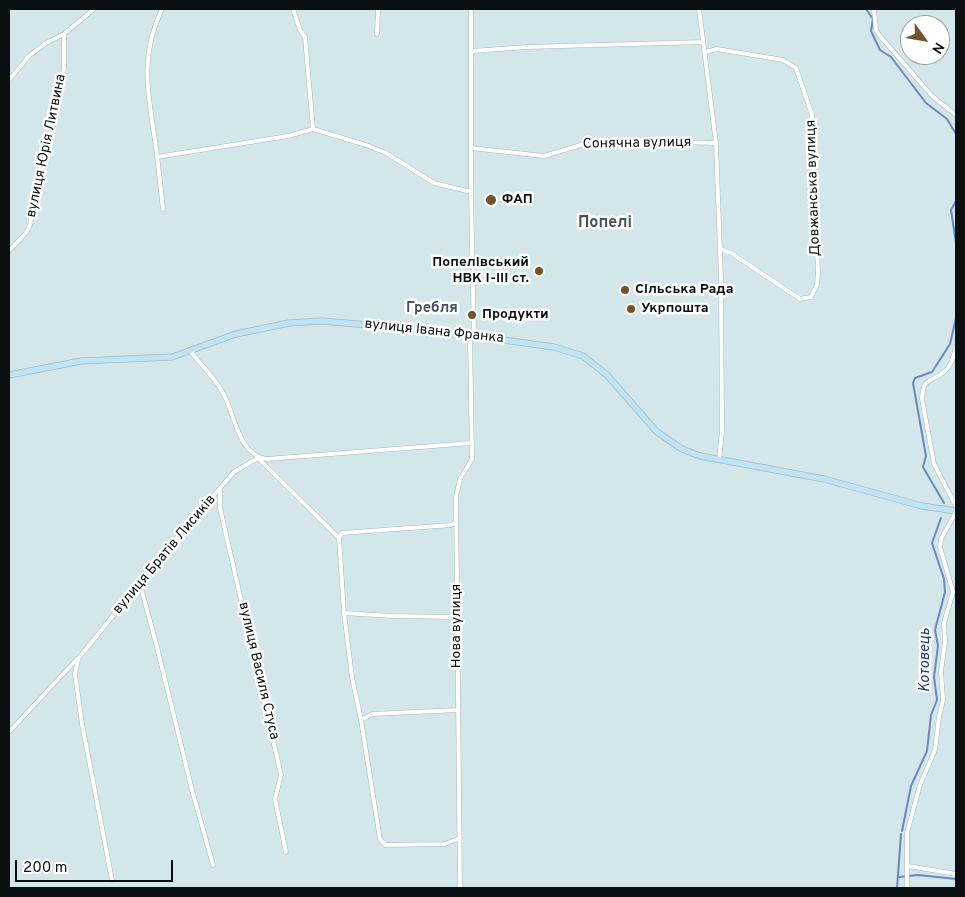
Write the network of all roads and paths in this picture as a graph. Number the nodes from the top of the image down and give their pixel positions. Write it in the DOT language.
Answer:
graph roads {
  1 [pos="94,9"];
  2 [pos="162,9"];
  3 [pos="293,9"];
  4 [pos="378,9"];
  5 [pos="471,9"];
  6 [pos="699,9"];
  7 [pos="874,9"];
  8 [pos="64,34"];
  9 [pos="377,34"];
  10 [pos="703,42"];
  11 [pos="472,51"];
  12 [pos="705,52"];
  13 [pos="9,79"];
  14 [pos="956,115"];
  15 [pos="312,130"];
  16 [pos="716,143"];
  17 [pos="471,148"];
  18 [pos="157,157"];
  19 [pos="471,192"];
  20 [pos="163,209"];
  21 [pos="720,249"];
  22 [pos="9,251"];
  23 [pos="472,336"];
  24 [pos="956,346"];
  25 [pos="190,352"];
  26 [pos="9,375"];
  27 [pos="471,443"];
  28 [pos="258,458"];
  29 [pos="719,460"];
  30 [pos="220,491"];
  31 [pos="956,506"];
  32 [pos="956,512"];
  33 [pos="456,522"];
  34 [pos="342,532"];
  35 [pos="334,533"];
  36 [pos="338,538"];
  37 [pos="140,584"];
  38 [pos="344,613"];
  39 [pos="457,617"];
  40 [pos="78,659"];
  41 [pos="458,710"];
  42 [pos="362,720"];
  43 [pos="9,732"];
  44 [pos="460,838"];
  45 [pos="286,852"];
  46 [pos="213,865"];
  47 [pos="908,869"];
  48 [pos="956,874"];
  49 [pos="112,880"];
  50 [pos="460,888"];
  51 [pos="907,888"];
  1 -- 8 [label="street"];
  2 -- 18 [label="street"];
  3 -- 15 [label="street"];
  4 -- 9 [label="street"];
  5 -- 11 [label="street"];
  6 -- 10 [label="street"];
  7 -- 14 [label="street"];
  8 -- 13 [label="street"];
  8 -- 22 [label="street, вулиця Юрія Литвина"];
  10 -- 11 [label="street"];
  10 -- 12 [label="street"];
  11 -- 17 [label="street"];
  12 -- 16 [label="street"];
  12 -- 21 [label="street, Довжанська вулиця"];
  15 -- 18 [label="street"];
  15 -- 19 [label="street"];
  16 -- 17 [label="street, Сонячна вулиця"];
  16 -- 21 [label="street"];
  17 -- 19 [label="street"];
  18 -- 20 [label="street"];
  19 -- 23 [label="street"];
  21 -- 29 [label="street"];
  23 -- 25 [label="main road, вулиця Івана Франка"];
  23 -- 27 [label="street, Нова вулиця"];
  23 -- 29 [label="main road, вулиця Івана Франка"];
  24 -- 31 [label="street"];
  25 -- 26 [label="main road, вулиця Івана Франка"];
  25 -- 28 [label="street"];
  27 -- 28 [label="street"];
  27 -- 33 [label="street, Нова вулиця"];
  28 -- 30 [label="street, вулиця Братів Лисиків"];
  28 -- 35 [label="street"];
  29 -- 32 [label="main road, вулиця Івана Франка"];
  30 -- 37 [label="street, вулиця Братів Лисиків"];
  30 -- 45 [label="street, вулиця Василя Стуса"];
  32 -- 47 [label="street"];
  33 -- 34 [label="street"];
  33 -- 39 [label="street, Нова вулиця"];
  34 -- 35 [label="street"];
  34 -- 36 [label="street"];
  35 -- 36 [label="street"];
  36 -- 38 [label="street"];
  37 -- 40 [label="street, вулиця Братів Лисиків"];
  37 -- 46 [label="street"];
  38 -- 39 [label="street"];
  38 -- 42 [label="street"];
  39 -- 41 [label="street, Нова вулиця"];
  40 -- 43 [label="street, вулиця Братів Лисиків"];
  40 -- 49 [label="street"];
  41 -- 42 [label="street"];
  41 -- 44 [label="street, Нова вулиця"];
  42 -- 44 [label="street"];
  44 -- 50 [label="street, Нова вулиця"];
  47 -- 48 [label="street"];
  47 -- 51 [label="street"];
}
